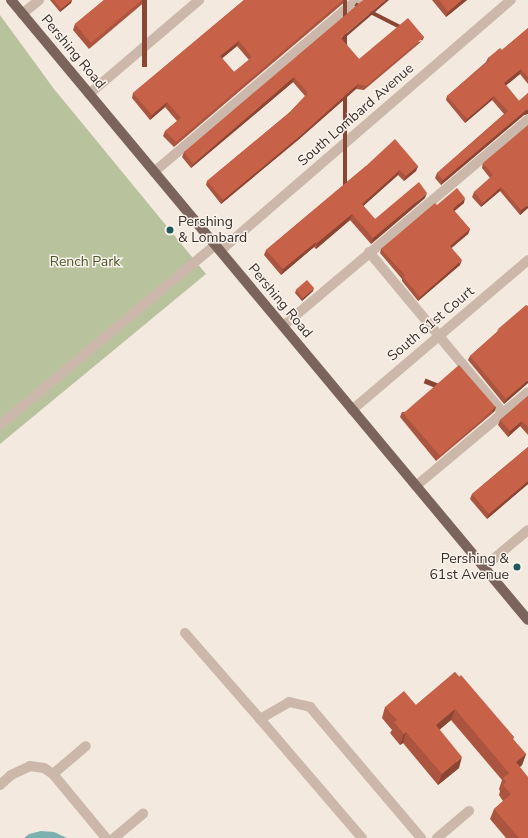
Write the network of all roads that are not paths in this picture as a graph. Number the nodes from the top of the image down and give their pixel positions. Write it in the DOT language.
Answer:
graph roads {
  1 [pos="10,0"];
  2 [pos="38,0"];
  3 [pos="199,0"];
  4 [pos="357,0"];
  5 [pos="511,0"];
  6 [pos="22,14"];
  7 [pos="89,94"];
  8 [pos="528,120"];
  9 [pos="154,172"];
  10 [pos="217,248"];
  11 [pos="369,252"];
  12 [pos="528,260"];
  13 [pos="283,326"];
  14 [pos="439,336"];
  15 [pos="528,392"];
  16 [pos="352,410"];
  17 [pos="503,413"];
  18 [pos="0,425"];
  19 [pos="416,486"];
  20 [pos="528,530"];
  21 [pos="484,568"];
  22 [pos="528,620"];
  23 [pos="185,633"];
  24 [pos="260,719"];
  25 [pos="86,746"];
  26 [pos="53,774"];
  27 [pos="0,784"];
  28 [pos="470,811"];
  29 [pos="143,814"];
  30 [pos="106,838"];
  31 [pos="114,838"];
  32 [pos="362,838"];
  33 [pos="421,838"];
  34 [pos="438,838"];
  1 -- 6 [label="main road, Pershing Road"];
  2 -- 6 [label="street"];
  3 -- 7 [label="street"];
  4 -- 9 [label="street"];
  5 -- 10 [label="street, South Lombard Avenue"];
  6 -- 7 [label="main road, Pershing Road"];
  7 -- 9 [label="main road, Pershing Road"];
  8 -- 11 [label="street"];
  9 -- 10 [label="main road, Pershing Road"];
  10 -- 13 [label="main road, Pershing Road"];
  10 -- 18 [label="street, South Lombard Avenue"];
  11 -- 13 [label="street"];
  11 -- 14 [label="street"];
  12 -- 14 [label="street, South 61st Court"];
  13 -- 16 [label="main road, Pershing Road"];
  14 -- 16 [label="street, South 61st Court"];
  14 -- 17 [label="street"];
  15 -- 17 [label="street"];
  16 -- 19 [label="main road, Pershing Road"];
  17 -- 19 [label="street"];
  19 -- 21 [label="main road, Pershing Road"];
  20 -- 21 [label="street"];
  21 -- 22 [label="main road, Pershing Road"];
  23 -- 24 [label="street"];
  24 -- 32 [label="street"];
  24 -- 33 [label="street"];
  25 -- 26 [label="street"];
  26 -- 27 [label="street"];
  26 -- 30 [label="street"];
  28 -- 34 [label="street"];
  29 -- 31 [label="street"];
}
